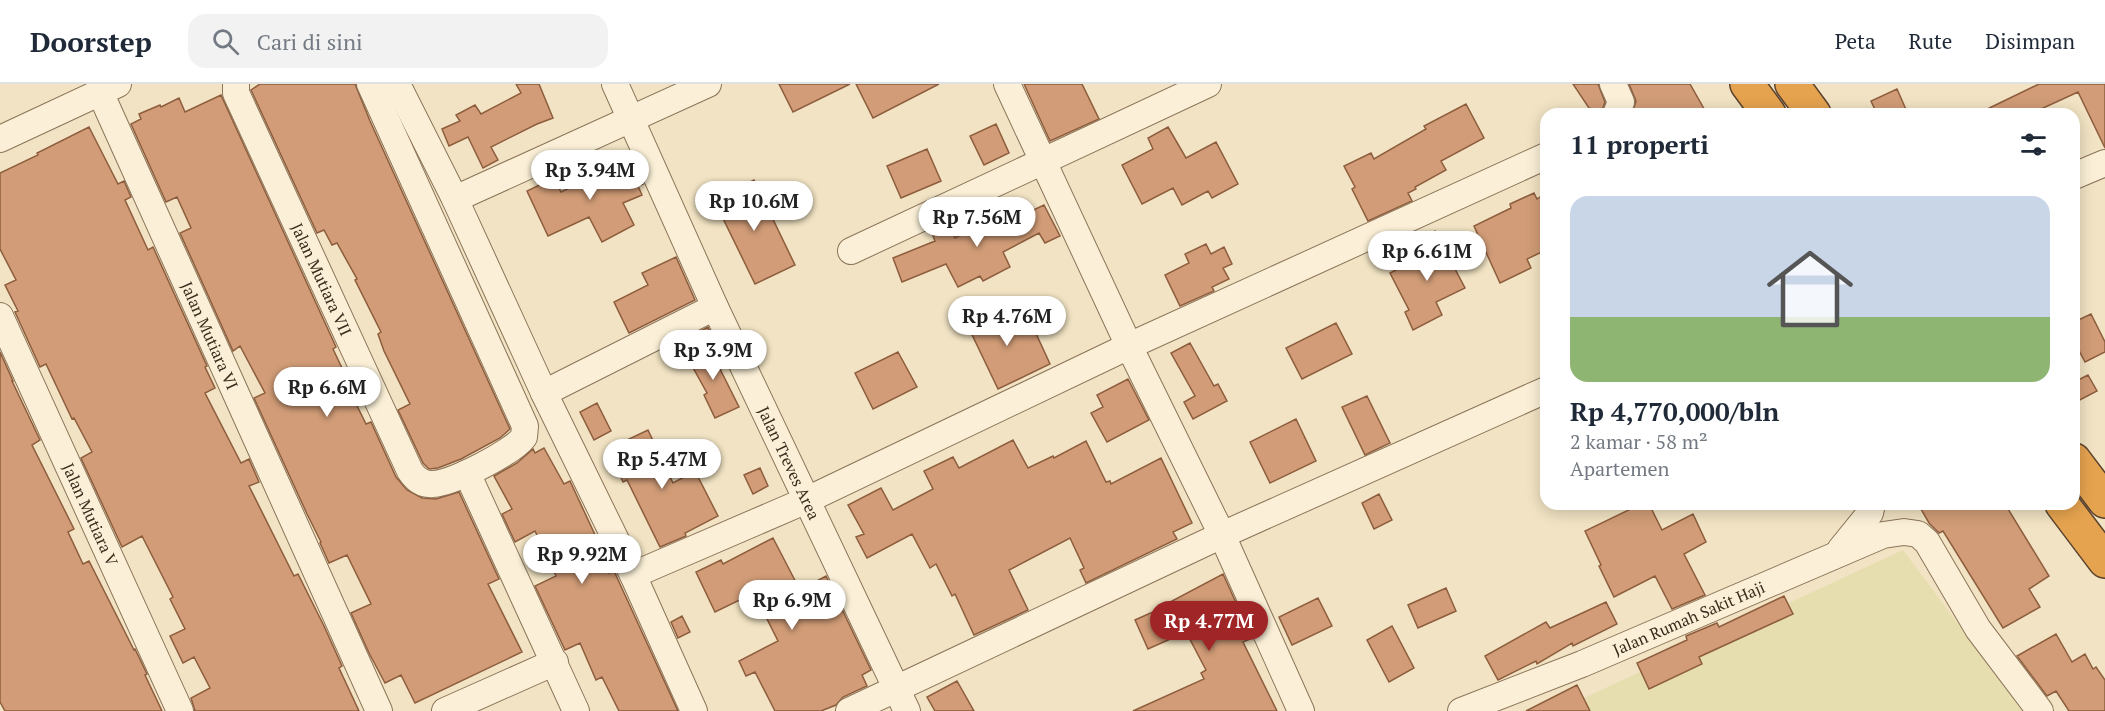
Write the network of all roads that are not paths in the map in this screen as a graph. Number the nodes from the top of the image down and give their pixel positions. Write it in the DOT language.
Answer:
graph roads {
  1 [pos="235,84"];
  2 [pos="370,84"];
  3 [pos="398,84"];
  4 [pos="615,84"];
  5 [pos="708,84"];
  6 [pos="1007,84"];
  7 [pos="1208,84"];
  8 [pos="1612,84"];
  9 [pos="1747,84"];
  10 [pos="1791,84"];
  11 [pos="109,88"];
  12 [pos="1618,108"];
  13 [pos="1765,108"];
  14 [pos="1809,108"];
  15 [pos="631,120"];
  16 [pos="0,139"];
  17 [pos="1540,159"];
  18 [pos="1043,162"];
  19 [pos="2105,163"];
  20 [pos="2080,173"];
  21 [pos="455,200"];
  22 [pos="851,251"];
  23 [pos="715,307"];
  24 [pos="0,316"];
  25 [pos="1129,346"];
  26 [pos="544,393"];
  27 [pos="1540,393"];
  28 [pos="2080,468"];
  29 [pos="467,473"];
  30 [pos="807,500"];
  31 [pos="2105,501"];
  32 [pos="1871,510"];
  33 [pos="2067,510"];
  34 [pos="1222,535"];
  35 [pos="1838,553"];
  36 [pos="2105,561"];
  37 [pos="633,575"];
  38 [pos="555,662"];
  39 [pos="901,700"];
  40 [pos="180,711"];
  41 [pos="380,711"];
  42 [pos="445,711"];
  43 [pos="576,711"];
  44 [pos="693,711"];
  45 [pos="849,711"];
  46 [pos="1301,711"];
  47 [pos="1461,711"];
  48 [pos="2040,711"];
  1 -- 29 [label="street, Jalan Mutiara VII"];
  2 -- 29 [label="street, Jalan Mutiara VII"];
  3 -- 21 [label="street"];
  4 -- 15 [label="street, Jalan Treves Area"];
  5 -- 15 [label="street"];
  6 -- 18 [label="street"];
  7 -- 18 [label="street"];
  8 -- 12 [label="street"];
  9 -- 13 [label="highway"];
  10 -- 14 [label="highway"];
  11 -- 16 [label="street"];
  11 -- 41 [label="street, Jalan Mutiara VI"];
  15 -- 21 [label="street"];
  15 -- 23 [label="street, Jalan Treves Area"];
  17 -- 25 [label="street"];
  18 -- 22 [label="street"];
  18 -- 25 [label="street"];
  19 -- 20 [label="street"];
  21 -- 26 [label="street"];
  23 -- 26 [label="street"];
  23 -- 30 [label="street, Jalan Treves Area"];
  24 -- 40 [label="street, Jalan Mutiara V"];
  25 -- 30 [label="street"];
  25 -- 34 [label="street"];
  26 -- 37 [label="street"];
  27 -- 34 [label="street"];
  28 -- 31 [label="highway"];
  29 -- 38 [label="street"];
  30 -- 37 [label="street"];
  30 -- 39 [label="street, Jalan Treves Area"];
  32 -- 35 [label="street"];
  33 -- 36 [label="highway"];
  34 -- 39 [label="street"];
  34 -- 46 [label="street"];
  35 -- 47 [label="street, Jalan Rumah Sakit Haji"];
  35 -- 48 [label="street, Jalan Rumah Sakit Haji"];
  37 -- 44 [label="street"];
  38 -- 42 [label="street"];
  38 -- 43 [label="street"];
  39 -- 45 [label="street"];
}
